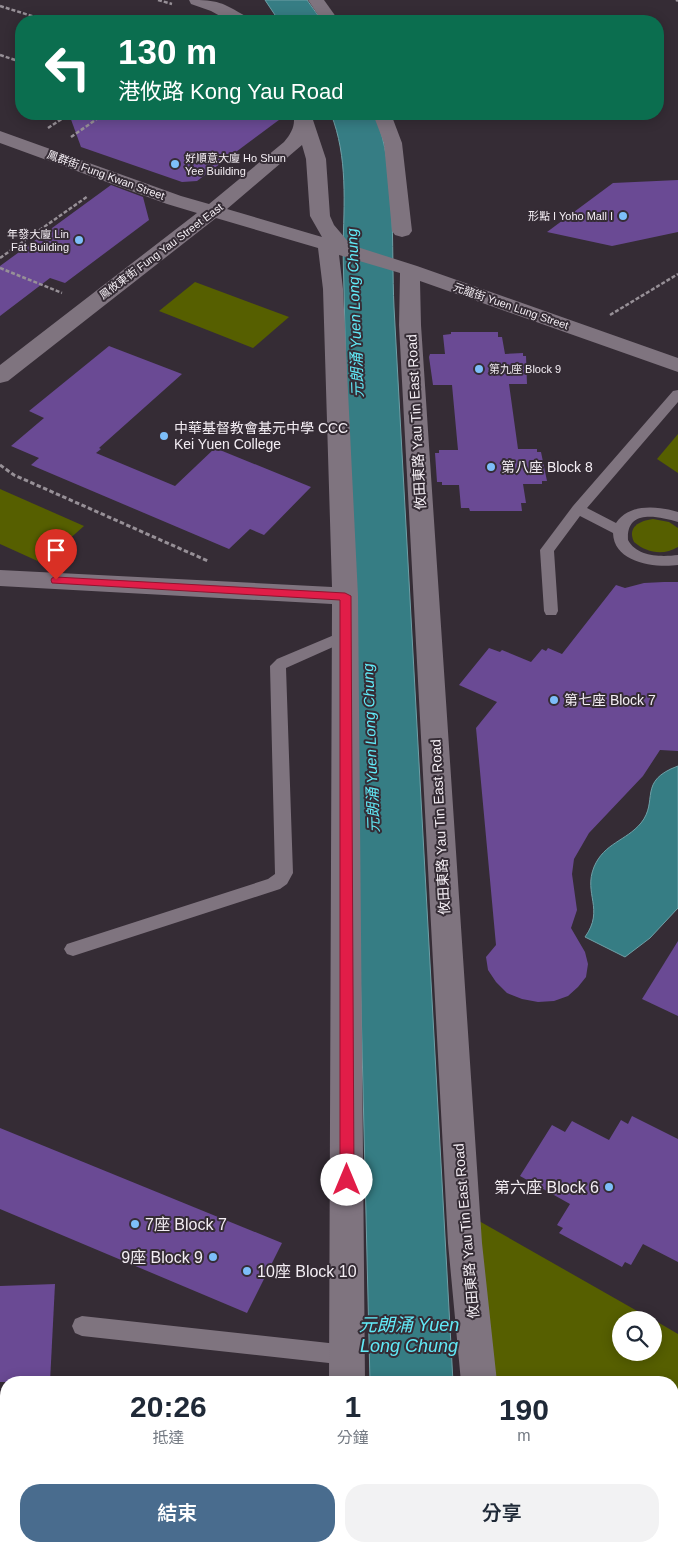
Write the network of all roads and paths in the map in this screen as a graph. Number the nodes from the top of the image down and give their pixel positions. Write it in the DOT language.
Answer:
graph roads {
  1 [pos="197,0"];
  2 [pos="316,0"];
  3 [pos="0,6"];
  4 [pos="29,15"];
  5 [pos="230,15"];
  6 [pos="326,15"];
  7 [pos="0,55"];
  8 [pos="15,60"];
  9 [pos="60,120"];
  10 [pos="96,120"];
  11 [pos="302,120"];
  12 [pos="304,120"];
  13 [pos="384,120"];
  14 [pos="41,133"];
  15 [pos="0,137"];
  16 [pos="66,141"];
  17 [pos="92,192"];
  18 [pos="213,212"];
  19 [pos="402,231"];
  20 [pos="336,247"];
  21 [pos="0,258"];
  22 [pos="0,268"];
  23 [pos="401,268"];
  24 [pos="678,274"];
  25 [pos="70,296"];
  26 [pos="606,318"];
  27 [pos="678,365"];
  28 [pos="0,376"];
  29 [pos="678,394"];
  30 [pos="0,465"];
  31 [pos="578,509"];
  32 [pos="678,517"];
  33 [pos="620,531"];
  34 [pos="678,560"];
  35 [pos="215,564"];
  36 [pos="0,578"];
  37 [pos="345,596"];
  38 [pos="551,611"];
  39 [pos="346,635"];
  40 [pos="73,949"];
  41 [pos="82,1326"];
  42 [pos="347,1369"];
  43 [pos="478,1376"];
  1 -- 5 [label="street"];
  2 -- 6 [label="street"];
  3 -- 4 [label="path"];
  7 -- 8 [label="path"];
  9 -- 14 [label="path"];
  10 -- 16 [label="path"];
  11 -- 18 [label="street, 鳳攸東街 Fung Yau Street East"];
  12 -- 20 [label="street"];
  13 -- 19 [label="street"];
  15 -- 18 [label="street, 鳳群街 Fung Kwan Street"];
  17 -- 21 [label="path"];
  18 -- 20 [label="street, 元龍街 Yuen Lung Street"];
  18 -- 28 [label="street, 鳳攸東街 Fung Yau Street East"];
  20 -- 23 [label="street, 元龍街 Yuen Lung Street"];
  20 -- 37 [label="street"];
  22 -- 25 [label="path"];
  23 -- 27 [label="street, 元龍街 Yuen Lung Street"];
  23 -- 43 [label="street, 攸田東路 Yau Tin East Road"];
  24 -- 26 [label="path"];
  29 -- 31 [label="lane"];
  30 -- 35 [label="path"];
  31 -- 33 [label="lane"];
  31 -- 38 [label="lane"];
  32 -- 33 [label="lane"];
  33 -- 34 [label="lane"];
  36 -- 37 [label="street"];
  37 -- 39 [label="street"];
  39 -- 40 [label="lane"];
  39 -- 42 [label="street"];
  41 -- 42 [label="lane"];
}
